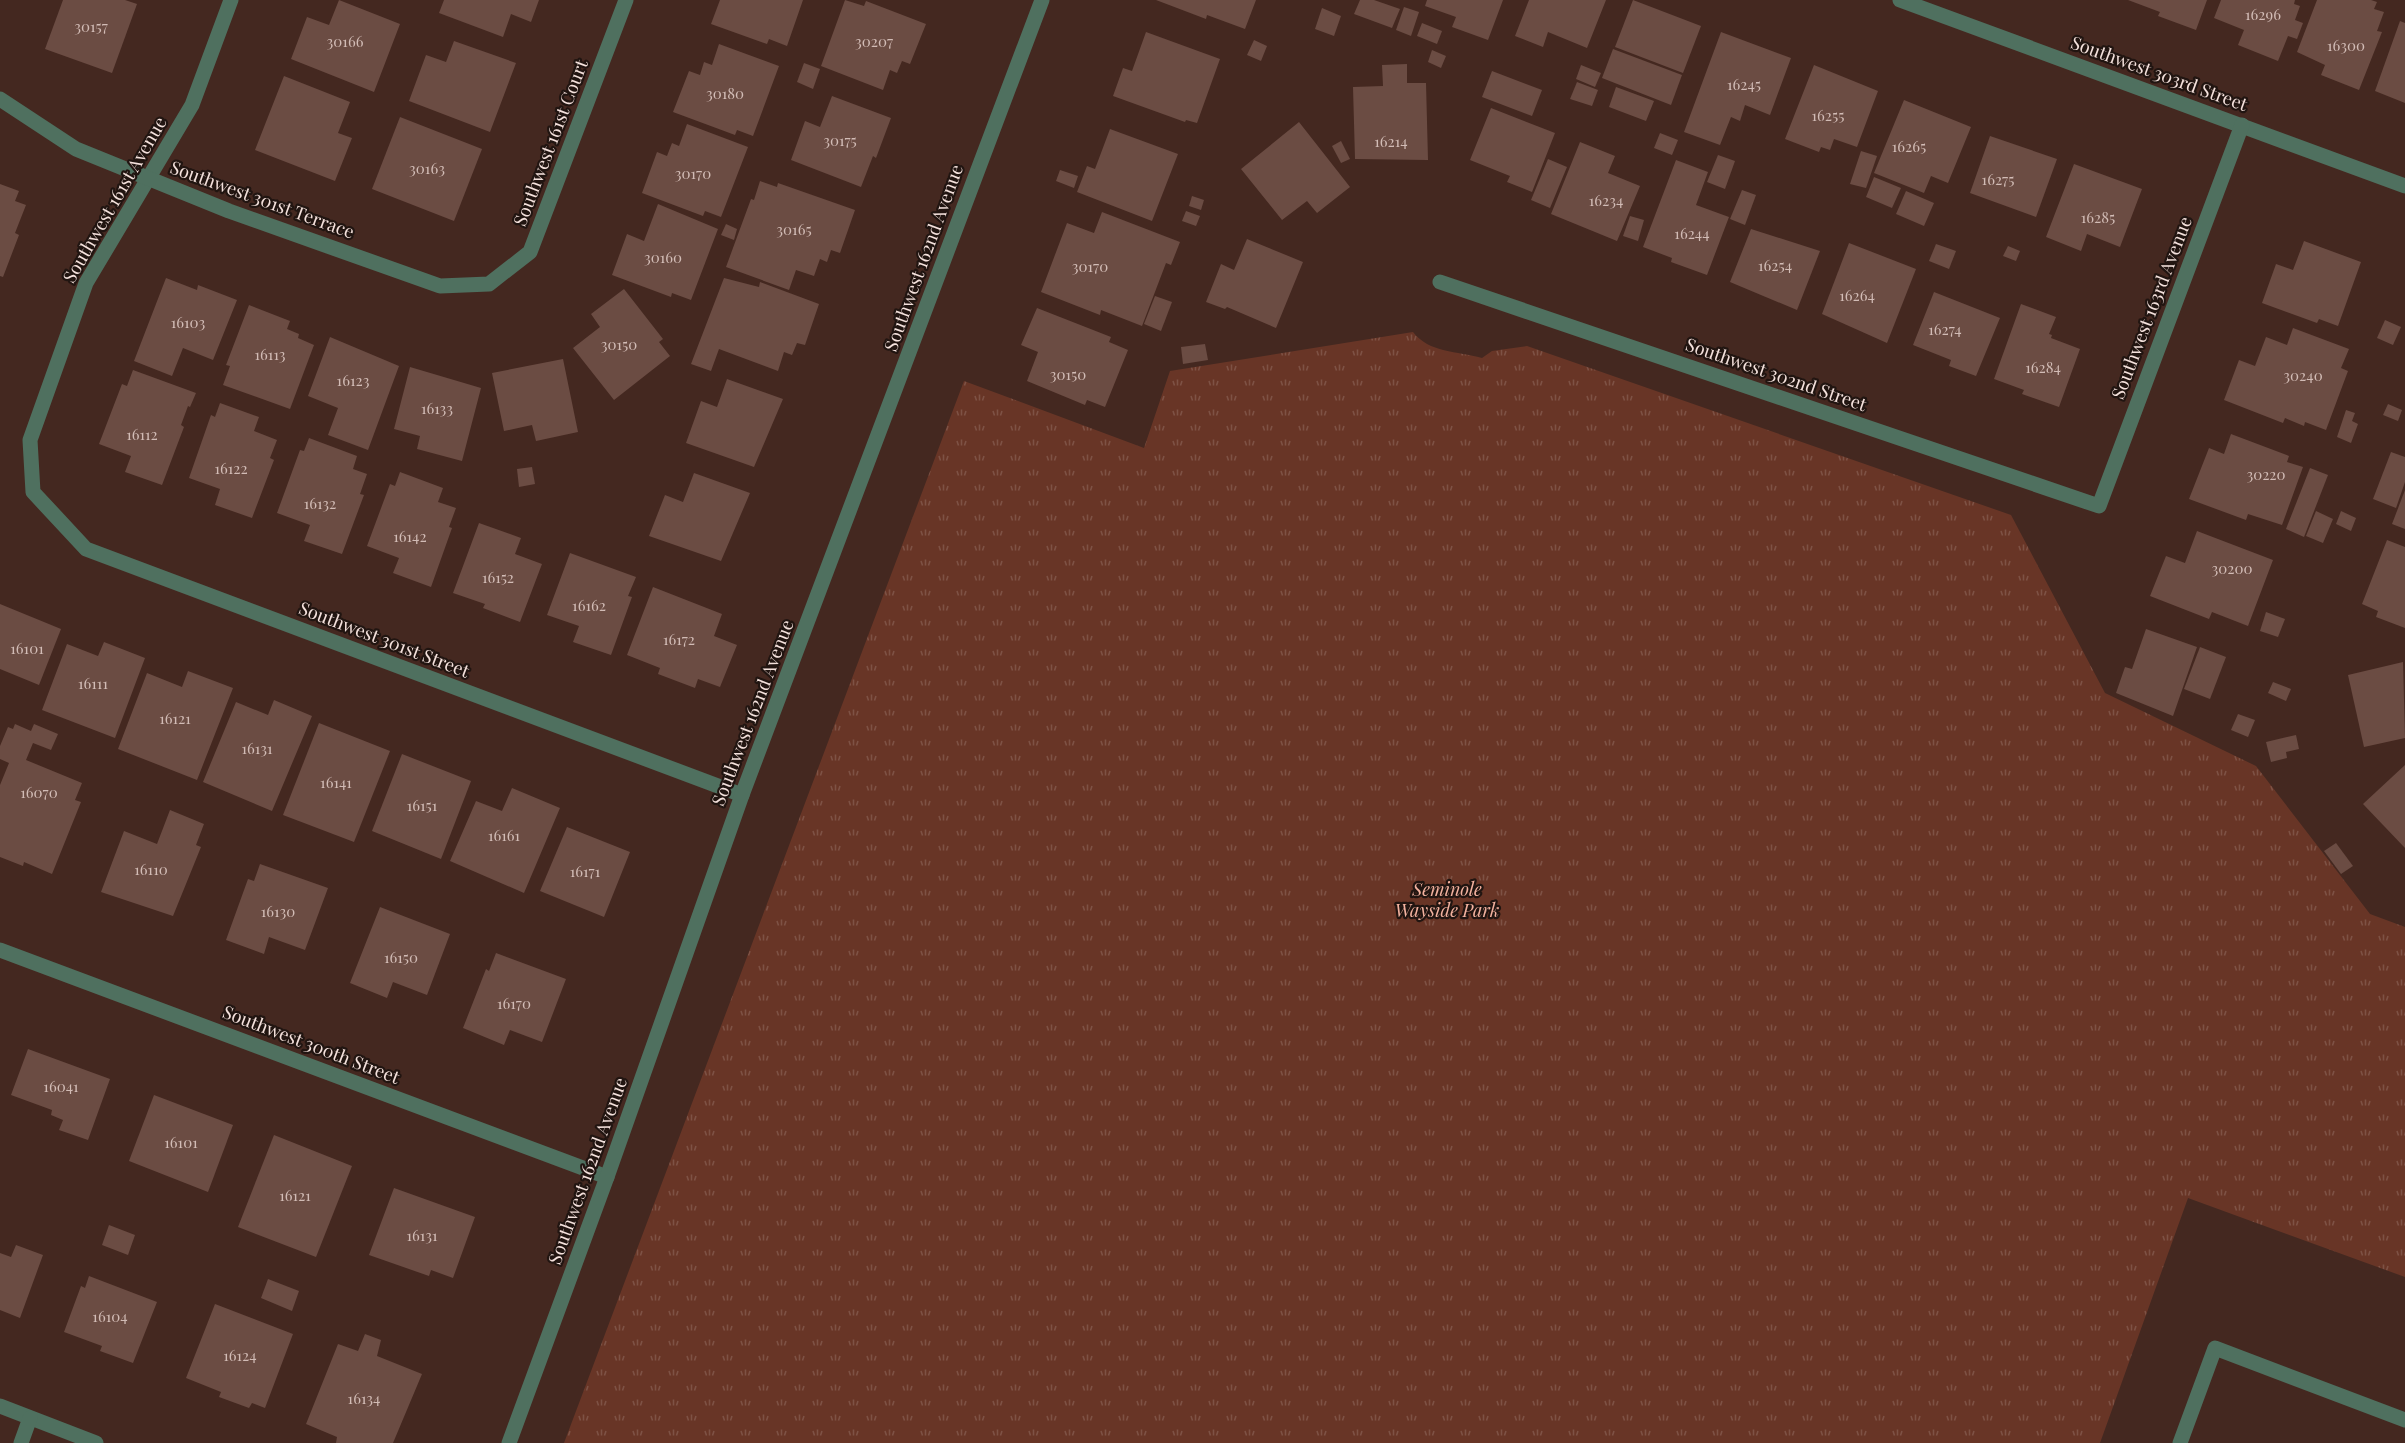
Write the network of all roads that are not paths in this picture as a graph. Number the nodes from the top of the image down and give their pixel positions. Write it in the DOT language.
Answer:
graph roads {
  1 [pos="231,0"];
  2 [pos="626,0"];
  3 [pos="1042,0"];
  4 [pos="1900,0"];
  5 [pos="0,99"];
  6 [pos="2242,125"];
  7 [pos="148,178"];
  8 [pos="2405,186"];
  9 [pos="1440,282"];
  10 [pos="489,284"];
  11 [pos="33,492"];
  12 [pos="2099,506"];
  13 [pos="742,795"];
  14 [pos="0,950"];
  15 [pos="608,1177"];
  16 [pos="0,1406"];
  17 [pos="30,1418"];
  18 [pos="2405,1420"];
  19 [pos="21,1443"];
  20 [pos="96,1443"];
  21 [pos="509,1443"];
  22 [pos="2180,1443"];
  1 -- 7 [label="street, Southwest 161st Avenue"];
  2 -- 10 [label="street, Southwest 161st Court"];
  3 -- 13 [label="street, Southwest 162nd Avenue"];
  4 -- 6 [label="street, Southwest 303rd Street"];
  5 -- 7 [label="street, Southwest 301st Terrace"];
  6 -- 8 [label="street, Southwest 303rd Street"];
  6 -- 12 [label="street, Southwest 163rd Avenue"];
  7 -- 10 [label="street, Southwest 301st Terrace"];
  7 -- 11 [label="street, Southwest 161st Avenue"];
  9 -- 12 [label="street, Southwest 302nd Street"];
  11 -- 13 [label="street, Southwest 301st Street"];
  13 -- 15 [label="street, Southwest 162nd Avenue"];
  14 -- 15 [label="street, Southwest 300th Street"];
  15 -- 21 [label="street, Southwest 162nd Avenue"];
  16 -- 17 [label="street"];
  17 -- 19 [label="street"];
  17 -- 20 [label="street"];
  18 -- 22 [label="street"];
}
